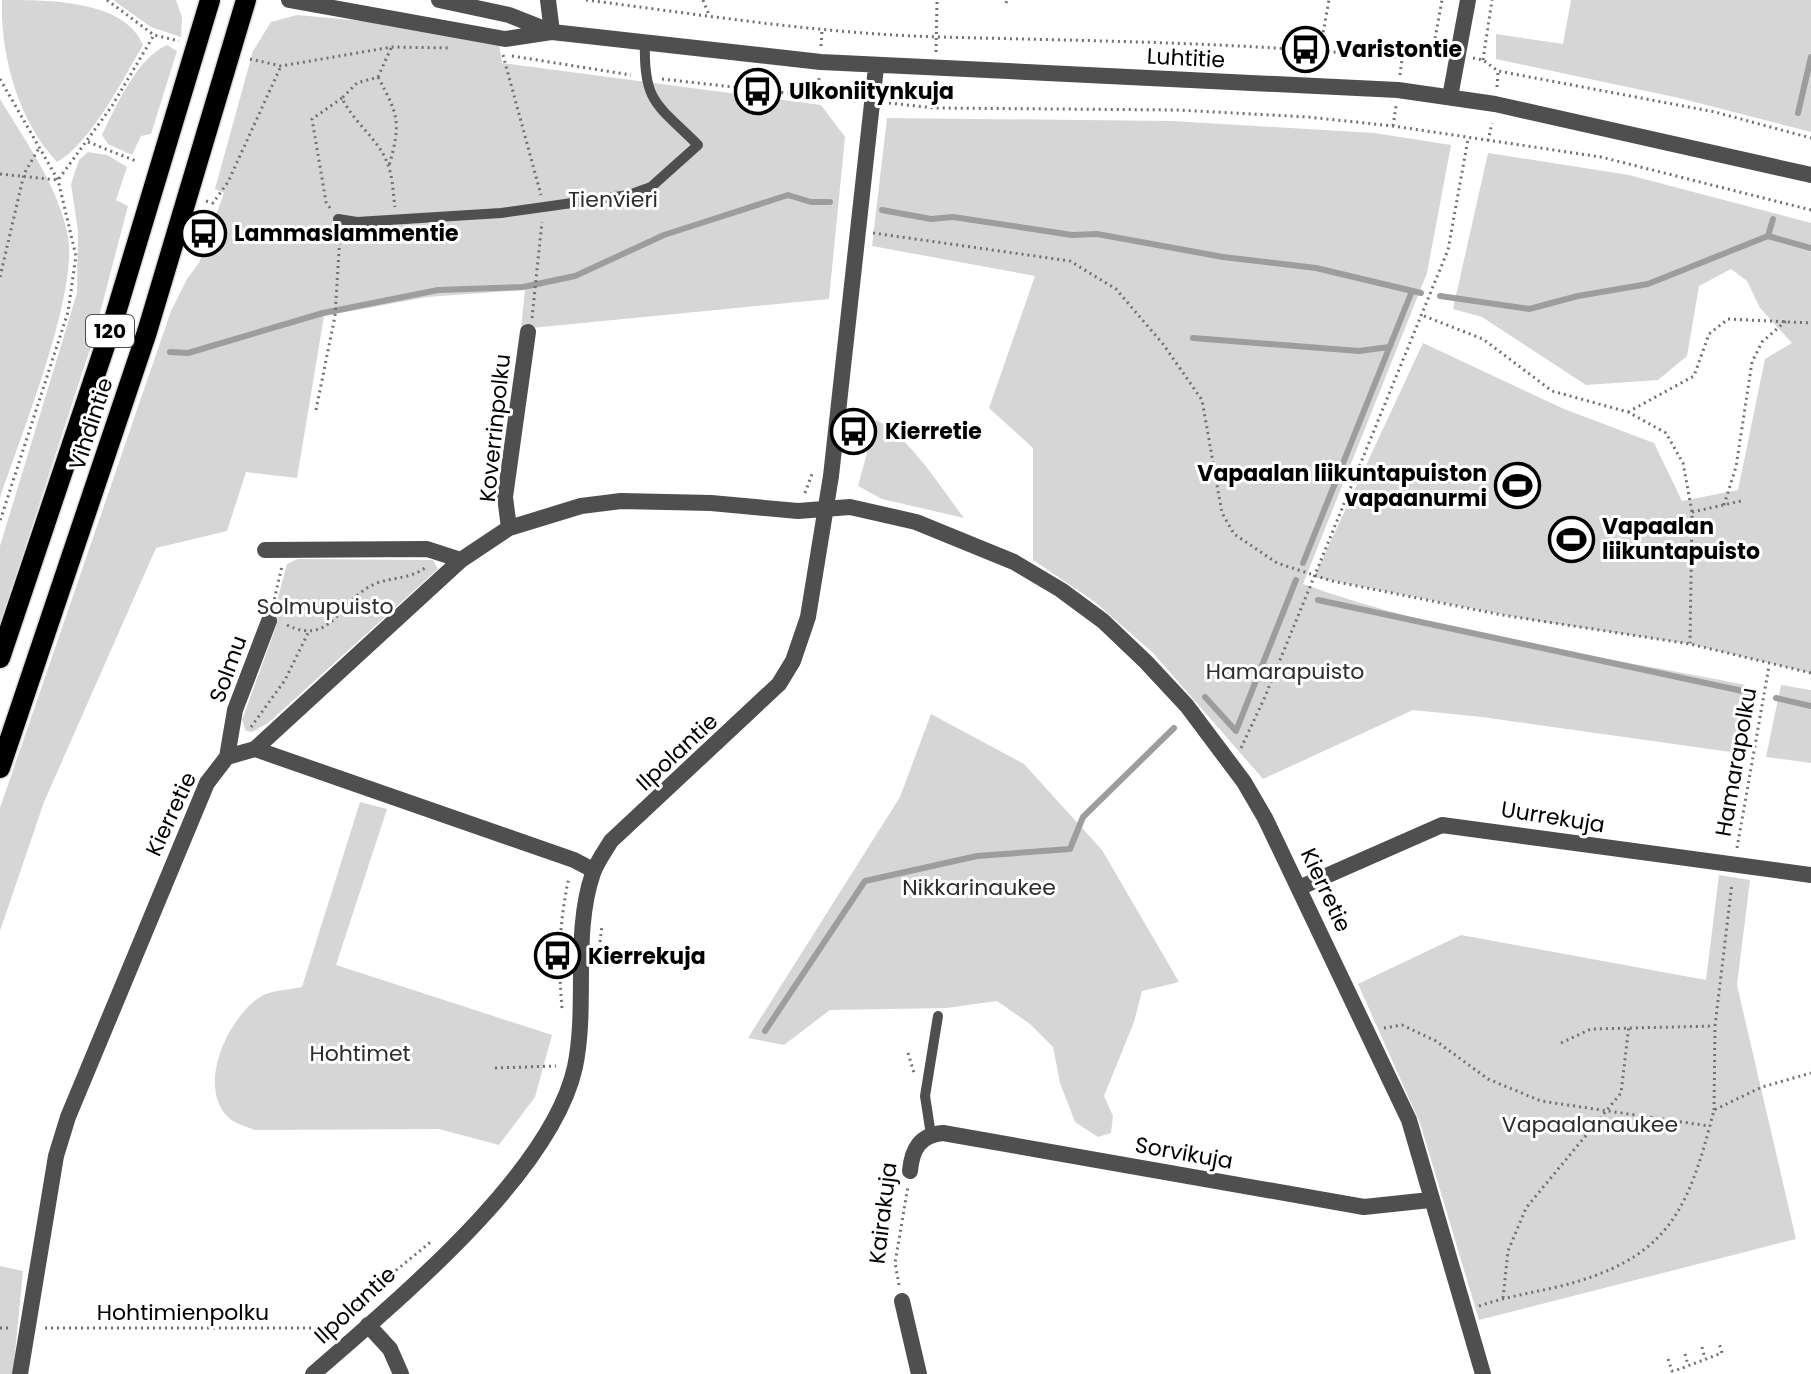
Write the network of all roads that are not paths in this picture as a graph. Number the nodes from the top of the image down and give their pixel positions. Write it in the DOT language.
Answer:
graph roads {
  1 [pos="210,0"];
  2 [pos="246,0"];
  3 [pos="289,0"];
  4 [pos="439,0"];
  5 [pos="548,0"];
  6 [pos="1468,0"];
  7 [pos="552,32"];
  8 [pos="645,43"];
  9 [pos="876,67"];
  10 [pos="1450,97"];
  11 [pos="1811,175"];
  12 [pos="341,219"];
  13 [pos="528,332"];
  14 [pos="825,510"];
  15 [pos="509,528"];
  16 [pos="265,550"];
  17 [pos="453,556"];
  18 [pos="269,618"];
  19 [pos="0,658"];
  20 [pos="255,749"];
  21 [pos="228,753"];
  22 [pos="0,768"];
  23 [pos="593,870"];
  24 [pos="1811,875"];
  25 [pos="1301,887"];
  26 [pos="938,1016"];
  27 [pos="931,1135"];
  28 [pos="910,1171"];
  29 [pos="1430,1200"];
  30 [pos="902,1301"];
  31 [pos="368,1325"];
  32 [pos="20,1374"];
  33 [pos="313,1374"];
  34 [pos="401,1374"];
  35 [pos="919,1374"];
  36 [pos="1483,1374"];
  1 -- 19 [label="main road, Vihdintie / 120"];
  2 -- 22 [label="main road, Vihdintie / 120"];
  3 -- 7 [label="street, Luhtitie"];
  4 -- 7 [label="street, Luhtitie"];
  5 -- 7 [label="street"];
  6 -- 10 [label="street"];
  7 -- 8 [label="street, Luhtitie"];
  8 -- 9 [label="street, Luhtitie"];
  8 -- 12 [label="lane"];
  9 -- 10 [label="street, Luhtitie"];
  9 -- 14 [label="street, Ilpolantie"];
  10 -- 11 [label="street, Luhtitie"];
  13 -- 15 [label="street, Koverrinpolku"];
  14 -- 15 [label="street, Kierretie"];
  14 -- 23 [label="street, Ilpolantie"];
  14 -- 25 [label="street, Kierretie"];
  15 -- 17 [label="street, Kierretie"];
  16 -- 17 [label="street"];
  17 -- 20 [label="street, Kierretie"];
  18 -- 21 [label="street, Solmu"];
  20 -- 21 [label="street, Kierretie"];
  20 -- 23 [label="street"];
  21 -- 32 [label="street, Kierretie"];
  23 -- 31 [label="street, Ilpolantie"];
  24 -- 25 [label="street, Uurrekuja"];
  25 -- 29 [label="street, Kierretie"];
  26 -- 27 [label="lane"];
  27 -- 28 [label="street, Kairakuja"];
  27 -- 29 [label="street, Sorvikuja"];
  29 -- 36 [label="street, Kierretie"];
  30 -- 35 [label="street"];
  31 -- 33 [label="street, Ilpolantie"];
  31 -- 34 [label="street"];
}
